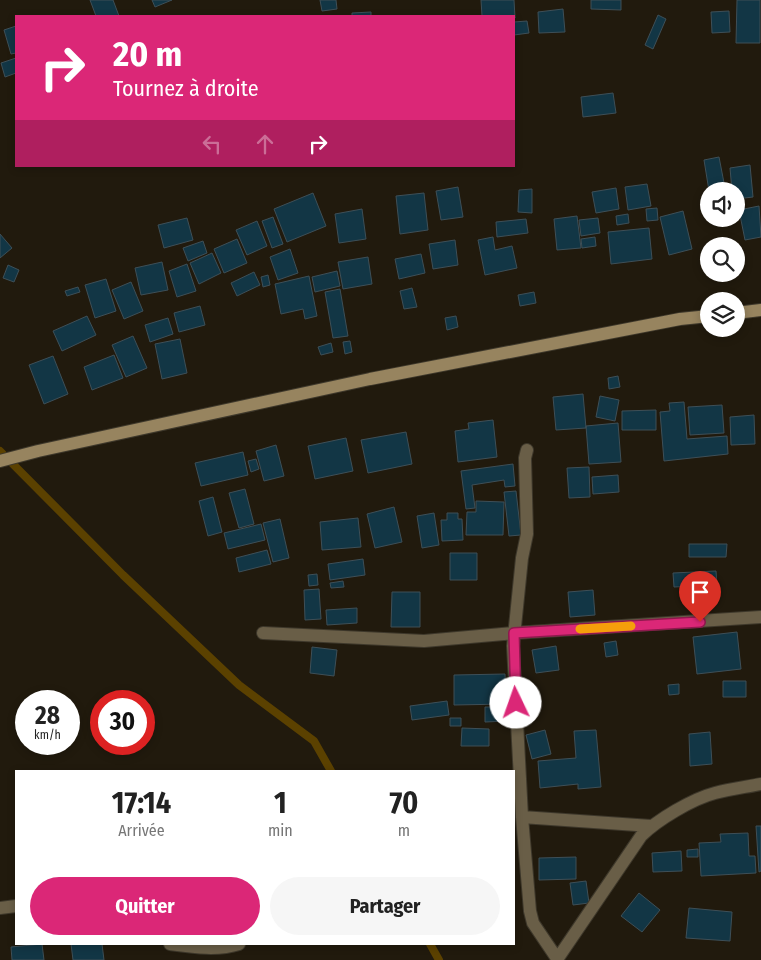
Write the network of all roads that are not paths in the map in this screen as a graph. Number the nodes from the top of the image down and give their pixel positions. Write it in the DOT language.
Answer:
graph roads {
  1 [pos="761,310"];
  2 [pos="745,312"];
  3 [pos="700,317"];
  4 [pos="527,450"];
  5 [pos="0,462"];
  6 [pos="761,617"];
  7 [pos="263,633"];
  8 [pos="514,633"];
  9 [pos="761,784"];
  10 [pos="522,817"];
  11 [pos="652,826"];
  12 [pos="15,906"];
  13 [pos="0,908"];
  14 [pos="178,945"];
  15 [pos="236,945"];
  16 [pos="558,959"];
  1 -- 2 [label="main road"];
  3 -- 5 [label="main road"];
  4 -- 8 [label="street"];
  6 -- 8 [label="street"];
  7 -- 8 [label="street"];
  8 -- 10 [label="street"];
  9 -- 11 [label="street"];
  10 -- 11 [label="street"];
  10 -- 16 [label="street"];
  11 -- 16 [label="street"];
  12 -- 13 [label="street"];
  14 -- 15 [label="street"];
}
